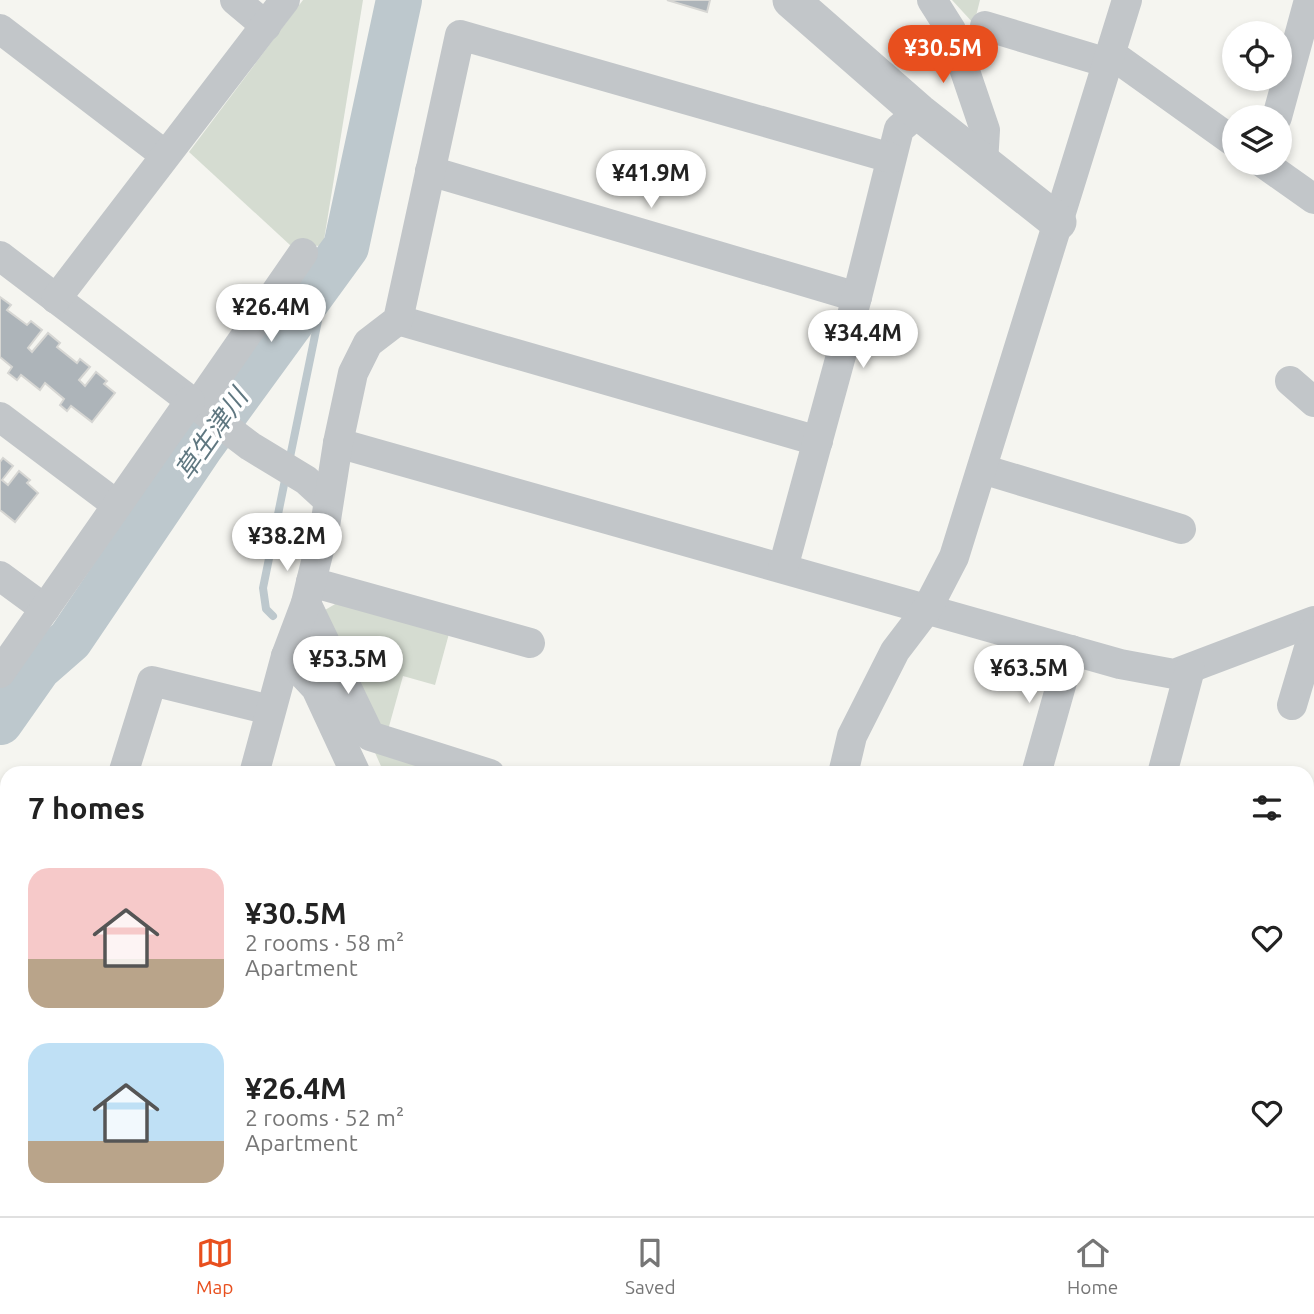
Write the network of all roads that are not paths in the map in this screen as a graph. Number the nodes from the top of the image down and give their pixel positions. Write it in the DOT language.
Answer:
graph roads {
  1 [pos="235,0"];
  2 [pos="285,0"];
  3 [pos="791,0"];
  4 [pos="932,0"];
  5 [pos="1127,0"];
  6 [pos="1309,0"];
  7 [pos="266,26"];
  8 [pos="985,26"];
  9 [pos="0,29"];
  10 [pos="1110,59"];
  11 [pos="1280,105"];
  12 [pos="919,112"];
  13 [pos="1222,134"];
  14 [pos="165,155"];
  15 [pos="891,158"];
  16 [pos="983,163"];
  17 [pos="430,171"];
  18 [pos="1281,175"];
  19 [pos="1314,199"];
  20 [pos="1058,222"];
  21 [pos="303,253"];
  22 [pos="0,256"];
  23 [pos="857,297"];
  24 [pos="56,299"];
  25 [pos="398,320"];
  26 [pos="1290,381"];
  27 [pos="1314,402"];
  28 [pos="197,406"];
  29 [pos="0,417"];
  30 [pos="818,441"];
  31 [pos="338,443"];
  32 [pos="982,469"];
  33 [pos="328,500"];
  34 [pos="117,505"];
  35 [pos="1181,529"];
  36 [pos="783,568"];
  37 [pos="0,576"];
  38 [pos="309,592"];
  39 [pos="45,609"];
  40 [pos="927,609"];
  41 [pos="1314,621"];
  42 [pos="1314,631"];
  43 [pos="530,643"];
  44 [pos="1072,650"];
  45 [pos="286,656"];
  46 [pos="1190,669"];
  47 [pos="0,673"];
  48 [pos="1292,705"];
  49 [pos="270,710"];
  50 [pos="125,766"];
  51 [pos="256,766"];
  52 [pos="352,766"];
  53 [pos="465,766"];
  54 [pos="845,766"];
  55 [pos="1038,766"];
  56 [pos="1164,766"];
  1 -- 7 [label="street"];
  2 -- 7 [label="street"];
  3 -- 12 [label="street"];
  4 -- 16 [label="street"];
  5 -- 10 [label="street"];
  6 -- 11 [label="street"];
  7 -- 14 [label="street"];
  8 -- 10 [label="street"];
  9 -- 14 [label="street"];
  10 -- 13 [label="street"];
  10 -- 20 [label="street"];
  12 -- 15 [label="street"];
  12 -- 16 [label="street"];
  14 -- 24 [label="street"];
  15 -- 17 [label="street"];
  15 -- 23 [label="street"];
  16 -- 20 [label="street"];
  17 -- 23 [label="street"];
  17 -- 25 [label="street"];
  18 -- 19 [label="street"];
  20 -- 32 [label="street"];
  21 -- 28 [label="street"];
  22 -- 24 [label="street"];
  23 -- 30 [label="street"];
  24 -- 28 [label="street"];
  25 -- 30 [label="street"];
  25 -- 31 [label="street"];
  26 -- 27 [label="street"];
  28 -- 33 [label="street"];
  28 -- 34 [label="street"];
  29 -- 34 [label="street"];
  30 -- 36 [label="street"];
  31 -- 33 [label="street"];
  31 -- 36 [label="street"];
  32 -- 35 [label="street"];
  32 -- 40 [label="street"];
  33 -- 38 [label="street"];
  34 -- 39 [label="street"];
  36 -- 40 [label="street"];
  37 -- 39 [label="street"];
  38 -- 43 [label="street"];
  38 -- 45 [label="street"];
  38 -- 53 [label="street"];
  39 -- 47 [label="street"];
  40 -- 44 [label="street"];
  40 -- 54 [label="street"];
  41 -- 46 [label="street"];
  42 -- 48 [label="street"];
  44 -- 46 [label="street"];
  44 -- 55 [label="street"];
  45 -- 49 [label="street"];
  45 -- 52 [label="street"];
  46 -- 56 [label="street"];
  49 -- 50 [label="street"];
  49 -- 51 [label="street"];
}
